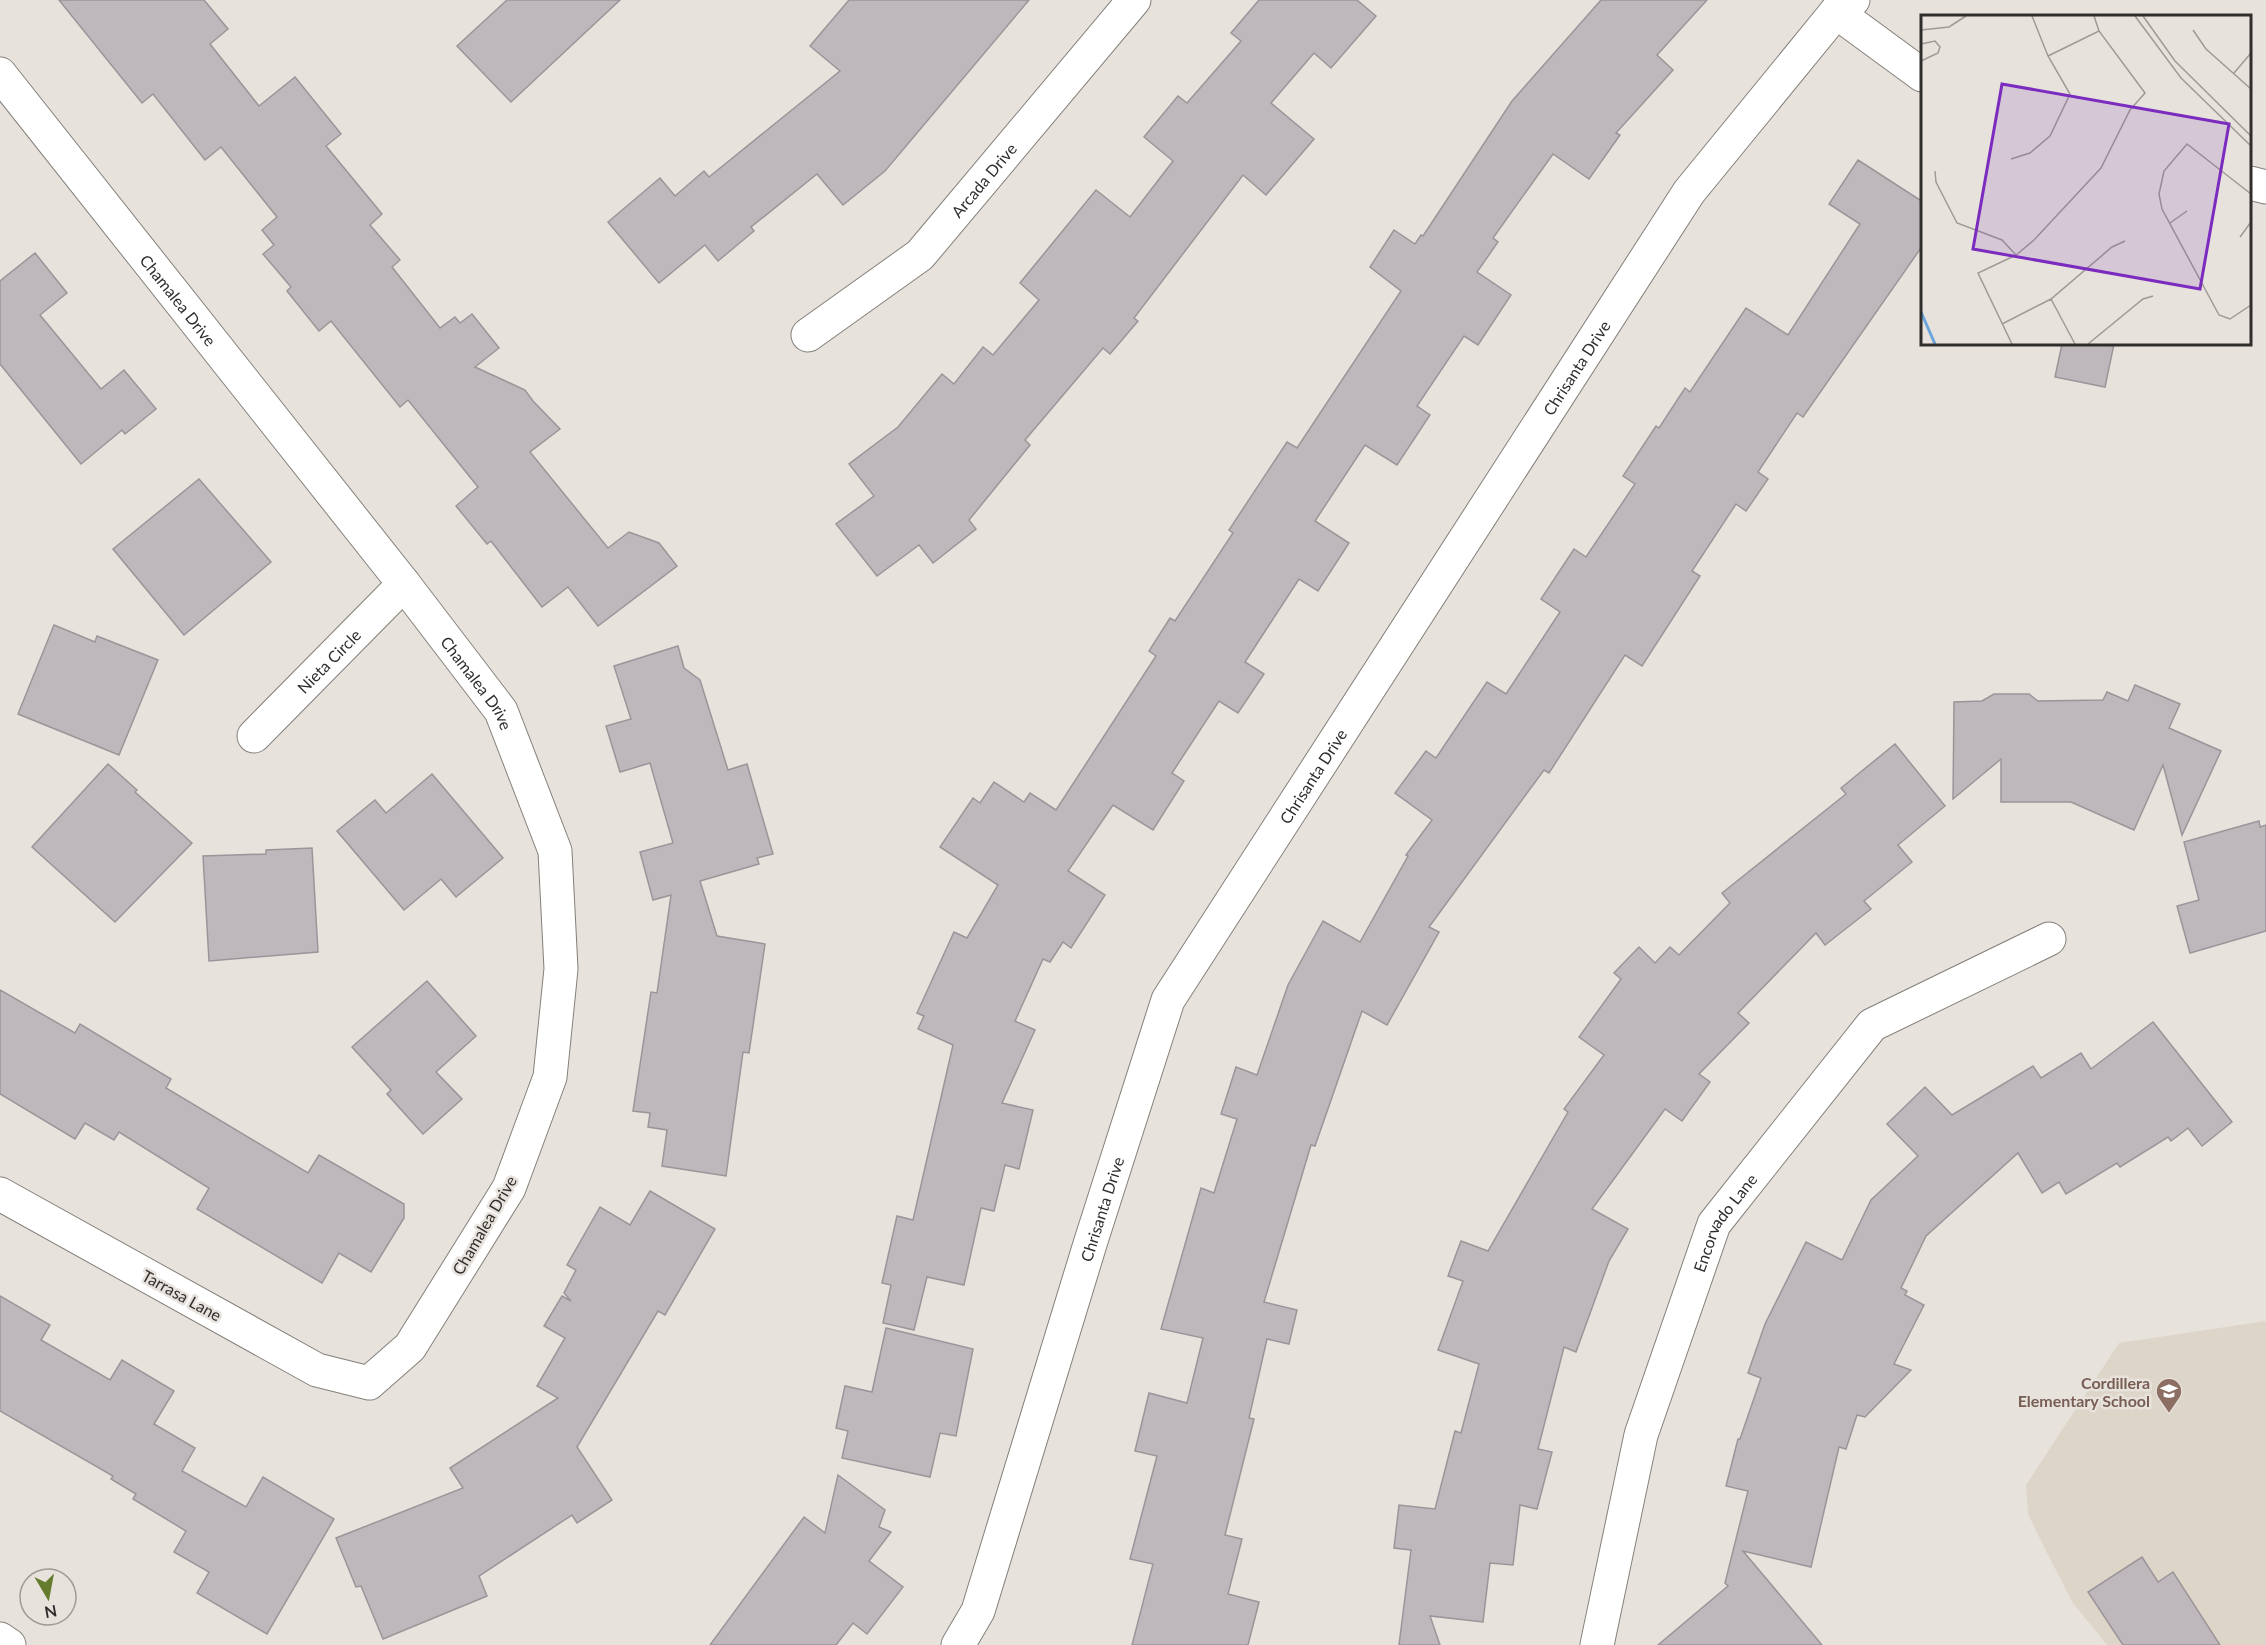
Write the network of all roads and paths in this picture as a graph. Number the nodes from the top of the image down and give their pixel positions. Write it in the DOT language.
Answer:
graph roads {
  1 [pos="1134,0"];
  2 [pos="1844,6"];
  3 [pos="1921,73"];
  4 [pos="0,74"];
  5 [pos="2251,183"];
  6 [pos="2266,187"];
  7 [pos="808,335"];
  8 [pos="404,584"];
  9 [pos="254,736"];
  10 [pos="2049,939"];
  11 [pos="0,1194"];
  12 [pos="369,1383"];
  13 [pos="0,1639"];
  14 [pos="9,1645"];
  15 [pos="958,1645"];
  16 [pos="1597,1645"];
  1 -- 7 [label="street, Arcada Drive"];
  2 -- 3 [label="street"];
  2 -- 15 [label="street, Chrisanta Drive"];
  4 -- 8 [label="street, Chamalea Drive"];
  5 -- 6 [label="street"];
  8 -- 9 [label="street, Nieta Circle"];
  8 -- 12 [label="street, Chamalea Drive"];
  10 -- 16 [label="street, Encorvado Lane"];
  11 -- 12 [label="street, Tarrasa Lane"];
  13 -- 14 [label="street"];
}
